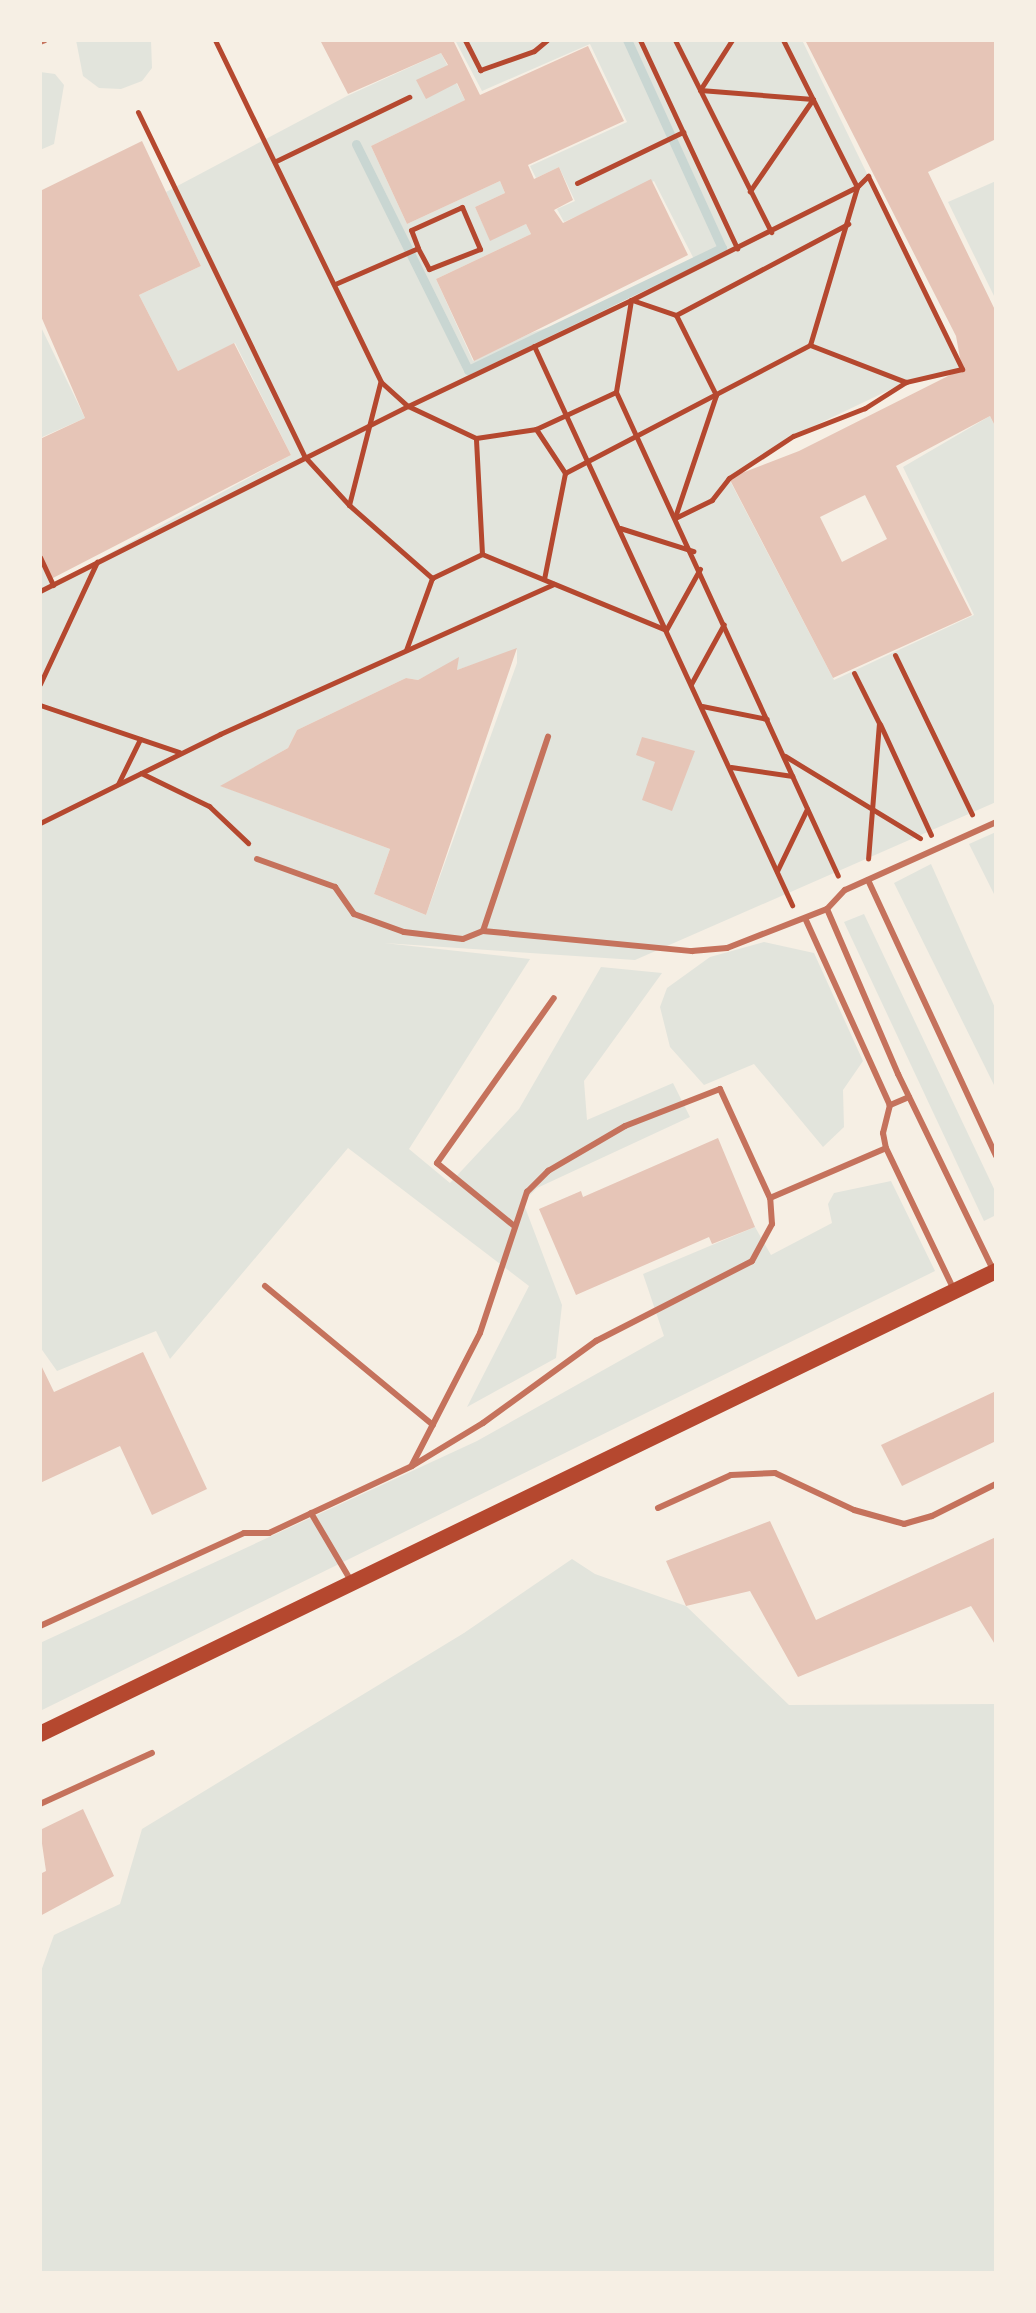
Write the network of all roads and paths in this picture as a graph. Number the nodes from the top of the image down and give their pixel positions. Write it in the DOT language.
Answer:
graph roads {
  1 [pos="215,40"];
  2 [pos="465,40"];
  3 [pos="547,40"];
  4 [pos="640,40"];
  5 [pos="675,40"];
  6 [pos="732,40"];
  7 [pos="783,40"];
  8 [pos="700,90"];
  9 [pos="409,97"];
  10 [pos="813,99"];
  11 [pos="138,112"];
  12 [pos="683,132"];
  13 [pos="276,161"];
  14 [pos="577,183"];
  15 [pos="857,187"];
  16 [pos="750,191"];
  17 [pos="848,224"];
  18 [pos="771,232"];
  19 [pos="418,248"];
  20 [pos="737,248"];
  21 [pos="335,284"];
  22 [pos="631,300"];
  23 [pos="676,315"];
  24 [pos="810,345"];
  25 [pos="534,346"];
  26 [pos="381,382"];
  27 [pos="906,382"];
  28 [pos="616,392"];
  29 [pos="716,395"];
  30 [pos="408,406"];
  31 [pos="568,414"];
  32 [pos="374,423"];
  33 [pos="536,429"];
  34 [pos="636,436"];
  35 [pos="476,438"];
  36 [pos="305,457"];
  37 [pos="588,461"];
  38 [pos="565,473"];
  39 [pos="349,505"];
  40 [pos="675,518"];
  41 [pos="619,527"];
  42 [pos="693,551"];
  43 [pos="482,554"];
  44 [pos="40,557"];
  45 [pos="97,562"];
  46 [pos="700,569"];
  47 [pos="432,578"];
  48 [pos="544,579"];
  49 [pos="556,584"];
  50 [pos="53,585"];
  51 [pos="40,591"];
  52 [pos="725,623"];
  53 [pos="666,630"];
  54 [pos="406,650"];
  55 [pos="895,655"];
  56 [pos="854,673"];
  57 [pos="40,684"];
  58 [pos="691,684"];
  59 [pos="40,705"];
  60 [pos="701,706"];
  61 [pos="767,719"];
  62 [pos="879,723"];
  63 [pos="548,737"];
  64 [pos="140,739"];
  65 [pos="180,753"];
  66 [pos="784,755"];
  67 [pos="730,767"];
  68 [pos="140,773"];
  69 [pos="793,776"];
  70 [pos="118,784"];
  71 [pos="869,808"];
  72 [pos="807,809"];
  73 [pos="996,822"];
  74 [pos="40,823"];
  75 [pos="980,830"];
  76 [pos="938,849"];
  77 [pos="257,859"];
  78 [pos="777,871"];
  79 [pos="868,880"];
  80 [pos="845,890"];
  81 [pos="827,909"];
  82 [pos="802,919"];
  83 [pos="483,931"];
  84 [pos="554,998"];
  85 [pos="909,1097"];
  86 [pos="890,1105"];
  87 [pos="886,1148"];
  88 [pos="996,1156"];
  89 [pos="770,1198"];
  90 [pos="513,1225"];
  91 [pos="995,1271"];
  92 [pos="265,1286"];
  93 [pos="955,1291"];
  94 [pos="433,1425"];
  95 [pos="412,1466"];
  96 [pos="996,1484"];
  97 [pos="658,1508"];
  98 [pos="311,1513"];
  99 [pos="353,1584"];
  100 [pos="40,1626"];
  101 [pos="40,1734"];
  102 [pos="152,1753"];
  103 [pos="40,1804"];
  1 -- 13 [label="path"];
  2 -- 3 [label="path"];
  4 -- 12 [label="path"];
  5 -- 8 [label="path"];
  6 -- 8 [label="path"];
  7 -- 10 [label="path"];
  8 -- 10 [label="path"];
  8 -- 16 [label="path"];
  9 -- 13 [label="path"];
  10 -- 15 [label="path"];
  10 -- 16 [label="path"];
  11 -- 36 [label="path"];
  12 -- 14 [label="path"];
  12 -- 20 [label="path"];
  13 -- 21 [label="path"];
  15 -- 17 [label="path"];
  15 -- 18 [label="path"];
  15 -- 27 [label="path"];
  16 -- 18 [label="path"];
  17 -- 23 [label="path"];
  17 -- 24 [label="path"];
  18 -- 20 [label="path"];
  19 -- 19 [label="path"];
  19 -- 21 [label="path"];
  20 -- 22 [label="path"];
  21 -- 26 [label="path"];
  22 -- 23 [label="path"];
  22 -- 25 [label="path"];
  22 -- 28 [label="path"];
  23 -- 29 [label="path"];
  24 -- 27 [label="path"];
  24 -- 29 [label="path"];
  25 -- 30 [label="path"];
  25 -- 31 [label="path"];
  26 -- 30 [label="path"];
  26 -- 32 [label="path"];
  27 -- 40 [label="path"];
  28 -- 31 [label="path"];
  28 -- 34 [label="path"];
  29 -- 34 [label="path"];
  29 -- 40 [label="path"];
  30 -- 32 [label="path"];
  30 -- 35 [label="path"];
  31 -- 33 [label="path"];
  31 -- 37 [label="path"];
  32 -- 36 [label="path"];
  32 -- 39 [label="path"];
  33 -- 35 [label="path"];
  33 -- 38 [label="path"];
  34 -- 37 [label="path"];
  34 -- 40 [label="path"];
  35 -- 43 [label="path"];
  36 -- 39 [label="path"];
  36 -- 45 [label="path"];
  37 -- 38 [label="path"];
  37 -- 41 [label="path"];
  38 -- 48 [label="path"];
  39 -- 47 [label="path"];
  40 -- 42 [label="path"];
  41 -- 42 [label="path"];
  41 -- 53 [label="path"];
  42 -- 46 [label="path"];
  43 -- 47 [label="path"];
  43 -- 48 [label="path"];
  44 -- 50 [label="path"];
  45 -- 50 [label="path"];
  45 -- 57 [label="path"];
  46 -- 52 [label="path"];
  46 -- 53 [label="path"];
  47 -- 54 [label="path"];
  48 -- 49 [label="path"];
  49 -- 53 [label="path"];
  49 -- 54 [label="path"];
  50 -- 51 [label="path"];
  52 -- 58 [label="path"];
  52 -- 61 [label="path"];
  53 -- 58 [label="path"];
  54 -- 65 [label="path"];
  55 -- 75 [label="path"];
  56 -- 62 [label="path"];
  58 -- 60 [label="path"];
  59 -- 64 [label="path"];
  60 -- 61 [label="path"];
  60 -- 67 [label="path"];
  61 -- 66 [label="path"];
  62 -- 71 [label="path"];
  62 -- 76 [label="path"];
  63 -- 83 [label="lane"];
  64 -- 65 [label="path"];
  64 -- 70 [label="path"];
  65 -- 68 [label="path"];
  66 -- 69 [label="path"];
  66 -- 71 [label="path"];
  67 -- 69 [label="path"];
  67 -- 78 [label="path"];
  68 -- 70 [label="path"];
  68 -- 77 [label="path"];
  69 -- 72 [label="path"];
  70 -- 74 [label="path"];
  71 -- 76 [label="path"];
  71 -- 79 [label="path"];
  72 -- 78 [label="path"];
  72 -- 80 [label="path"];
  73 -- 75 [label="lane"];
  75 -- 76 [label="lane"];
  76 -- 79 [label="lane"];
  77 -- 83 [label="lane"];
  78 -- 82 [label="path"];
  79 -- 80 [label="lane"];
  79 -- 88 [label="lane"];
  80 -- 81 [label="lane"];
  81 -- 82 [label="lane"];
  81 -- 85 [label="lane"];
  82 -- 83 [label="lane"];
  82 -- 86 [label="lane"];
  84 -- 90 [label="lane"];
  85 -- 86 [label="lane"];
  85 -- 91 [label="lane"];
  86 -- 87 [label="lane"];
  87 -- 89 [label="lane"];
  87 -- 93 [label="lane"];
  89 -- 90 [label="lane"];
  89 -- 95 [label="lane"];
  90 -- 94 [label="lane"];
  91 -- 93 [label="main road"];
  92 -- 94 [label="lane"];
  93 -- 99 [label="main road"];
  94 -- 95 [label="lane"];
  95 -- 98 [label="lane"];
  96 -- 97 [label="lane"];
  98 -- 99 [label="lane"];
  98 -- 100 [label="lane"];
  99 -- 101 [label="main road"];
  102 -- 103 [label="lane"];
}
